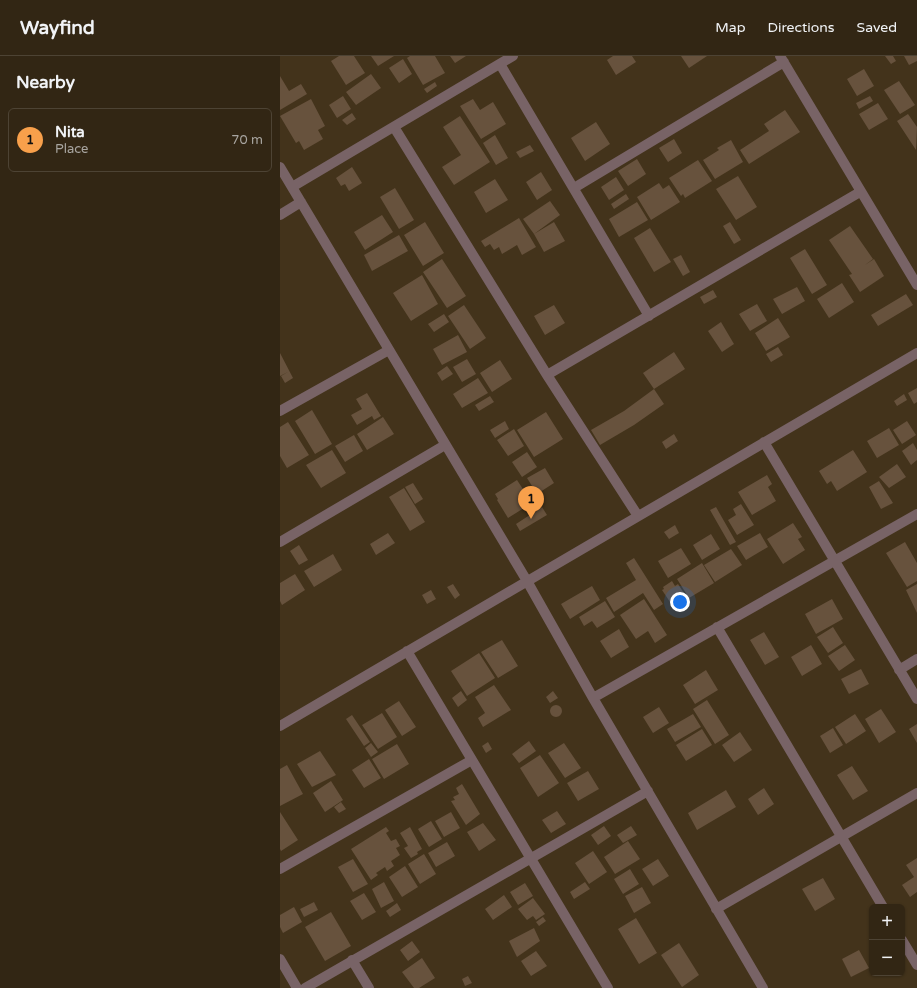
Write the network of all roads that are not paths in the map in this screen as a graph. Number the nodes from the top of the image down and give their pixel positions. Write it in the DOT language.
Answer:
graph roads {
  1 [pos="513,56"];
  2 [pos="782,59"];
  3 [pos="500,64"];
  4 [pos="394,127"];
  5 [pos="280,167"];
  6 [pos="292,187"];
  7 [pos="574,188"];
  8 [pos="860,192"];
  9 [pos="301,202"];
  10 [pos="280,215"];
  11 [pos="917,285"];
  12 [pos="649,316"];
  13 [pos="389,350"];
  14 [pos="917,353"];
  15 [pos="547,375"];
  16 [pos="280,411"];
  17 [pos="764,442"];
  18 [pos="445,445"];
  19 [pos="917,514"];
  20 [pos="638,516"];
  21 [pos="280,542"];
  22 [pos="834,561"];
  23 [pos="527,581"];
  24 [pos="717,628"];
  25 [pos="407,651"];
  26 [pos="917,659"];
  27 [pos="899,670"];
  28 [pos="593,698"];
  29 [pos="917,699"];
  30 [pos="280,726"];
  31 [pos="472,760"];
  32 [pos="648,791"];
  33 [pos="917,793"];
  34 [pos="841,837"];
  35 [pos="531,858"];
  36 [pos="280,869"];
  37 [pos="881,904"];
  38 [pos="716,908"];
  39 [pos="905,945"];
  40 [pos="280,959"];
  41 [pos="352,960"];
  42 [pos="917,965"];
  43 [pos="297,988"];
  44 [pos="305,988"];
  45 [pos="369,988"];
  46 [pos="608,988"];
  47 [pos="763,988"];
  1 -- 3 [label="street"];
  2 -- 7 [label="street"];
  2 -- 8 [label="street"];
  3 -- 4 [label="street"];
  3 -- 7 [label="street"];
  4 -- 6 [label="street"];
  4 -- 15 [label="street"];
  5 -- 6 [label="street"];
  6 -- 9 [label="street"];
  7 -- 12 [label="street"];
  8 -- 11 [label="street"];
  8 -- 12 [label="street"];
  9 -- 10 [label="street"];
  9 -- 13 [label="street"];
  12 -- 15 [label="street"];
  13 -- 16 [label="street"];
  13 -- 18 [label="street"];
  14 -- 17 [label="street"];
  15 -- 20 [label="street"];
  17 -- 20 [label="street"];
  17 -- 22 [label="street"];
  18 -- 21 [label="street"];
  18 -- 23 [label="street"];
  19 -- 22 [label="street"];
  20 -- 23 [label="street"];
  22 -- 24 [label="street"];
  22 -- 27 [label="street"];
  23 -- 25 [label="street"];
  23 -- 28 [label="street"];
  24 -- 28 [label="street"];
  24 -- 34 [label="street"];
  25 -- 30 [label="street"];
  25 -- 31 [label="street"];
  26 -- 27 [label="street"];
  27 -- 29 [label="street"];
  28 -- 32 [label="street"];
  31 -- 35 [label="street"];
  31 -- 36 [label="street"];
  32 -- 35 [label="street"];
  32 -- 38 [label="street"];
  33 -- 34 [label="street"];
  34 -- 37 [label="street"];
  34 -- 38 [label="street"];
  35 -- 41 [label="street"];
  35 -- 46 [label="street"];
  38 -- 47 [label="street"];
  39 -- 42 [label="street"];
  40 -- 43 [label="street"];
  41 -- 44 [label="street"];
  41 -- 45 [label="street"];
}
